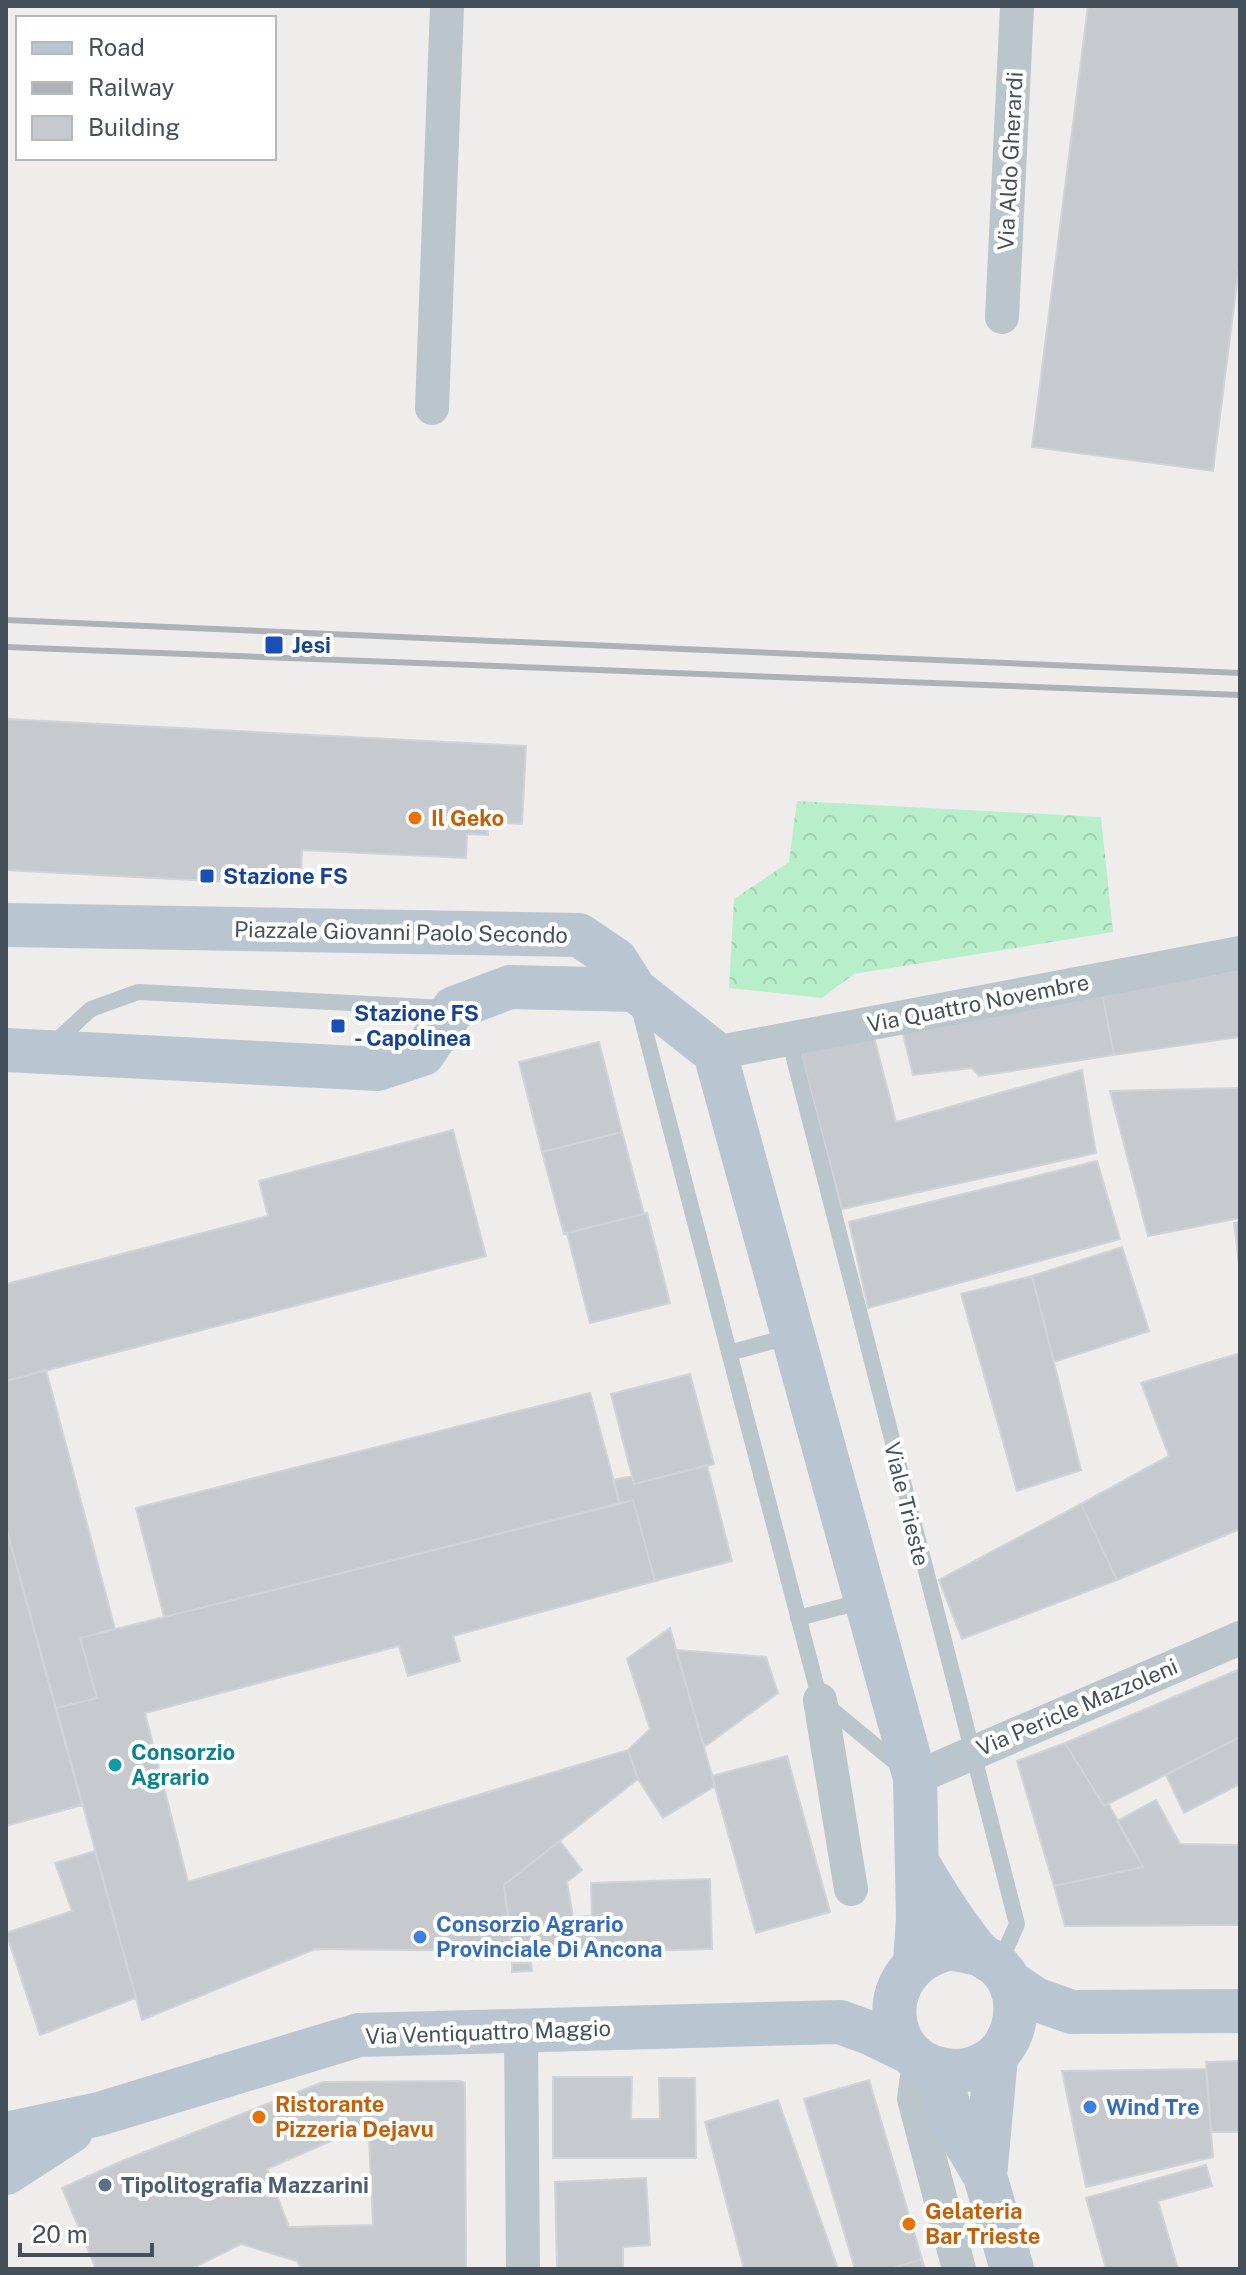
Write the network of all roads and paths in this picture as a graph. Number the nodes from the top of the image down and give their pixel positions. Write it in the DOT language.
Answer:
graph roads {
  1 [pos="447,6"];
  2 [pos="1017,6"];
  3 [pos="1002,317"];
  4 [pos="432,408"];
  5 [pos="6,925"];
  6 [pos="1240,953"];
  7 [pos="635,990"];
  8 [pos="454,1008"];
  9 [pos="789,1039"];
  10 [pos="25,1051"];
  11 [pos="715,1053"];
  12 [pos="793,1336"];
  13 [pos="729,1353"];
  14 [pos="866,1600"];
  15 [pos="798,1618"];
  16 [pos="1240,1638"];
  17 [pos="820,1700"];
  18 [pos="971,1752"];
  19 [pos="915,1778"];
  20 [pos="916,1860"];
  21 [pos="851,1889"];
  22 [pos="996,1968"];
  23 [pos="906,1976"];
  24 [pos="1240,2011"];
  25 [pos="1072,2012"];
  26 [pos="840,2022"];
  27 [pos="521,2030"];
  28 [pos="1003,2048"];
  29 [pos="921,2061"];
  30 [pos="6,2102"];
  31 [pos="99,2114"];
  32 [pos="51,2124"];
  33 [pos="6,2134"];
  34 [pos="6,2173"];
  35 [pos="985,2176"];
  36 [pos="523,2269"];
  37 [pos="959,2269"];
  38 [pos="1012,2269"];
  1 -- 4 [label="street"];
  2 -- 3 [label="street, Via Aldo Gherardi"];
  5 -- 7 [label="street, Piazzale Giovanni Paolo Secondo"];
  6 -- 9 [label="street, Via Quattro Novembre"];
  7 -- 8 [label="street"];
  7 -- 11 [label="street"];
  7 -- 13 [label="lane"];
  8 -- 10 [label="lane"];
  8 -- 10 [label="street"];
  9 -- 11 [label="street, Via Quattro Novembre"];
  9 -- 18 [label="lane, Viale Trieste"];
  11 -- 12 [label="street, Viale Trieste"];
  12 -- 13 [label="lane"];
  12 -- 14 [label="street, Viale Trieste"];
  13 -- 15 [label="lane"];
  14 -- 15 [label="lane"];
  14 -- 19 [label="street, Viale Trieste"];
  15 -- 17 [label="lane"];
  16 -- 18 [label="street, Via Pericle Mazzoleni"];
  17 -- 19 [label="lane"];
  17 -- 21 [label="street"];
  18 -- 19 [label="street, Via Pericle Mazzoleni"];
  18 -- 22 [label="lane, Viale Trieste"];
  19 -- 20 [label="street, Viale Trieste"];
  20 -- 22 [label="street"];
  20 -- 23 [label="street, Viale Trieste"];
  22 -- 23 [label="street"];
  22 -- 25 [label="street"];
  22 -- 28 [label="street, Viale Trieste"];
  23 -- 26 [label="street, Via Ventiquattro Maggio"];
  23 -- 29 [label="street, Viale Trieste"];
  24 -- 25 [label="street"];
  25 -- 28 [label="street"];
  26 -- 27 [label="street, Via Ventiquattro Maggio"];
  26 -- 29 [label="street, Via Ventiquattro Maggio"];
  27 -- 31 [label="street, Via Ventiquattro Maggio"];
  27 -- 36 [label="street"];
  28 -- 29 [label="street"];
  28 -- 35 [label="street, Viale Trieste"];
  29 -- 35 [label="street, Viale Trieste"];
  29 -- 37 [label="street, Viale Trieste"];
  30 -- 32 [label="street"];
  31 -- 32 [label="street, Via Ventiquattro Maggio"];
  31 -- 34 [label="street, Via Ventiquattro Maggio"];
  32 -- 33 [label="street, Via Ventiquattro Maggio"];
  35 -- 38 [label="street, Viale Trieste"];
}
